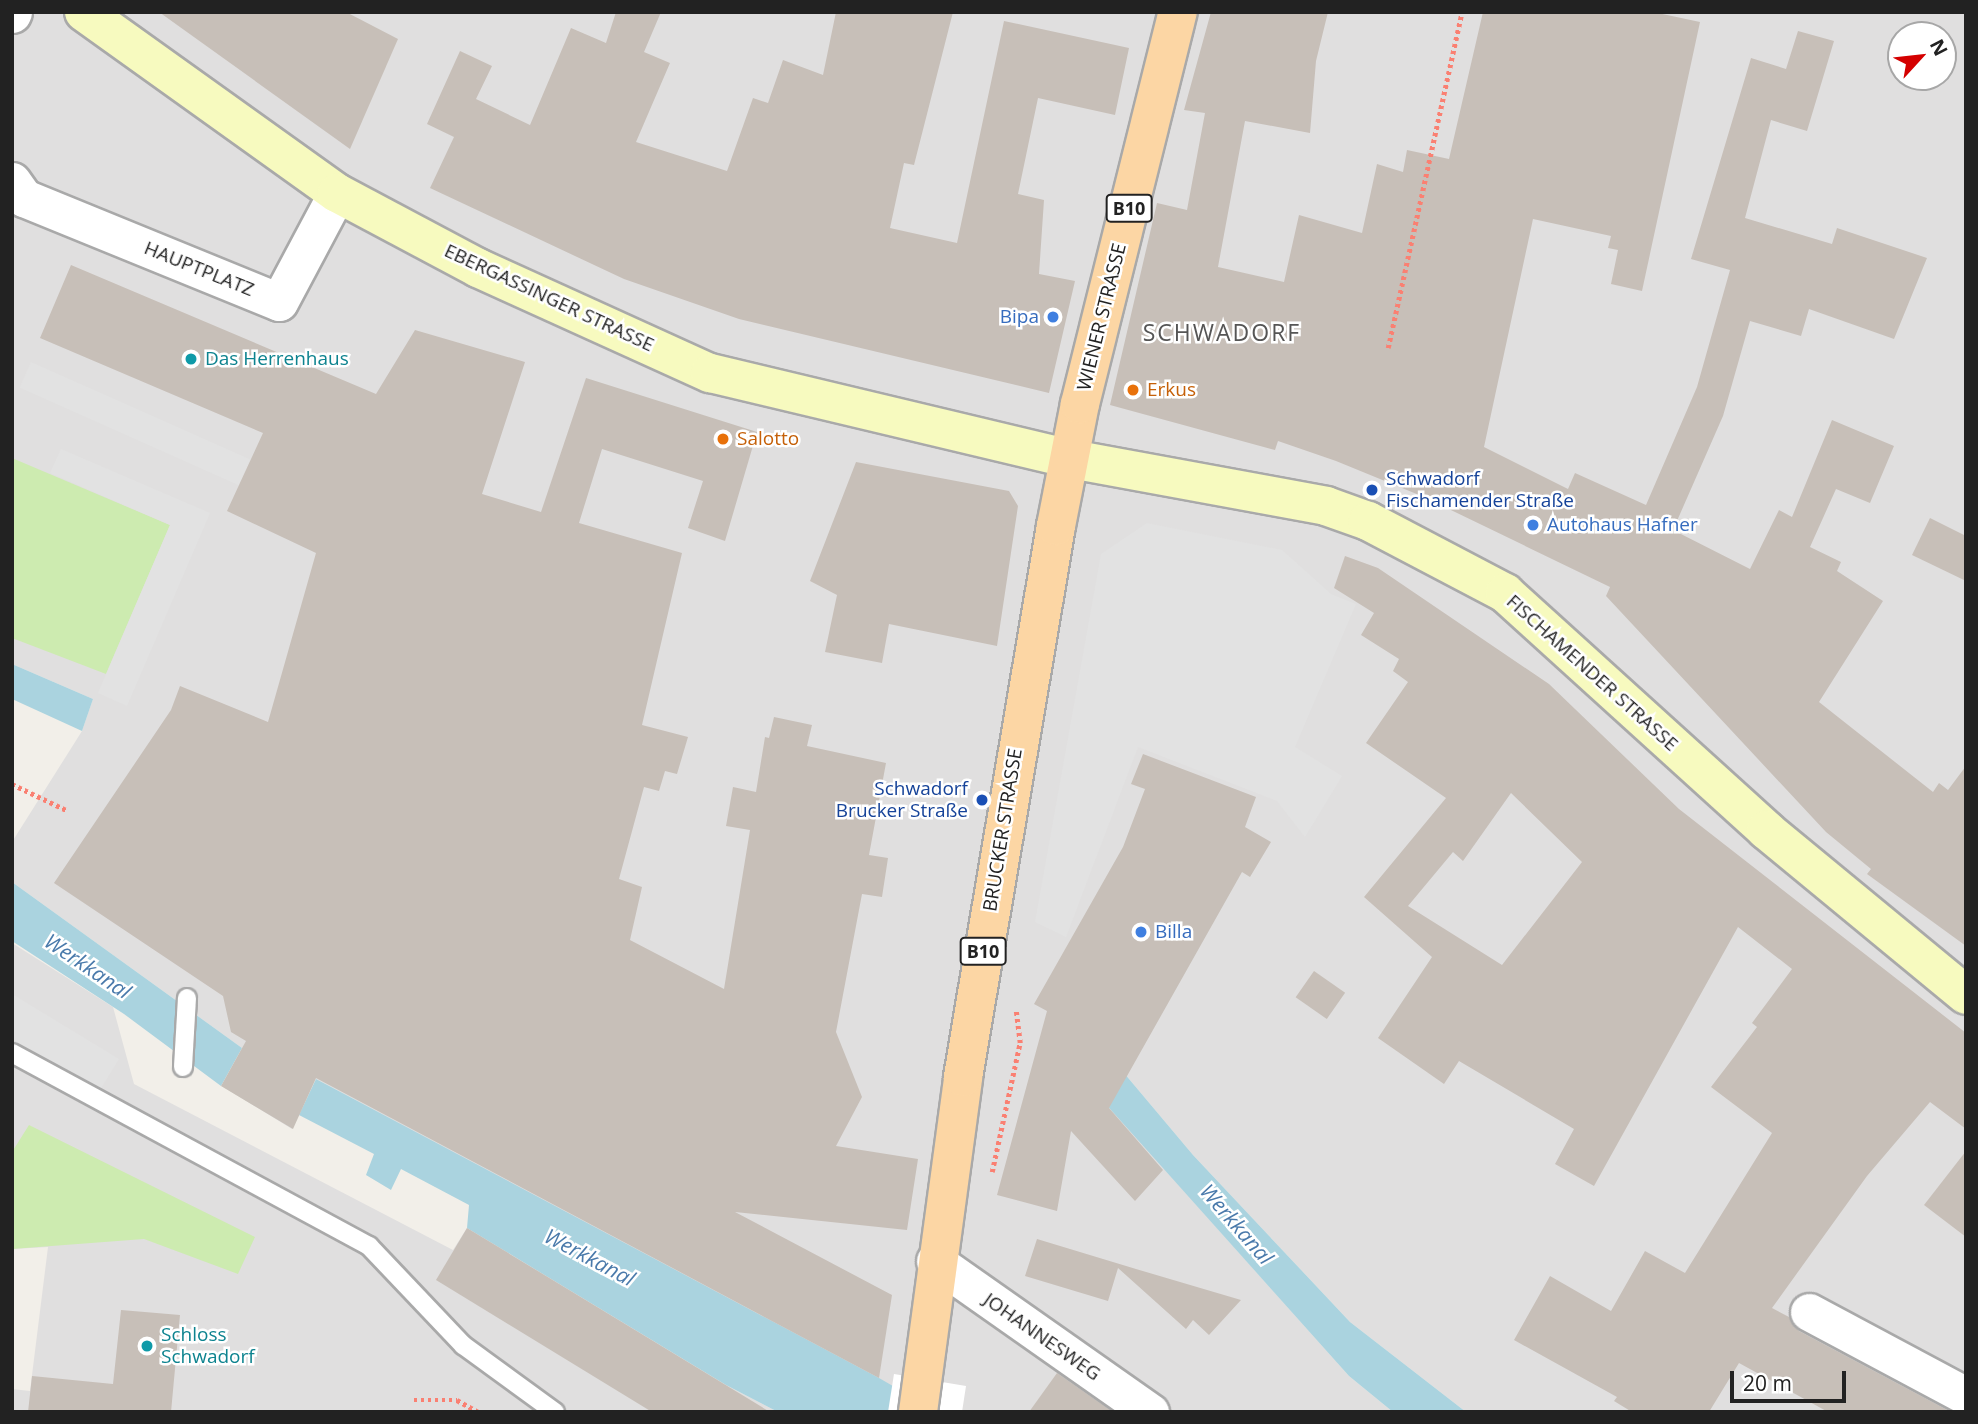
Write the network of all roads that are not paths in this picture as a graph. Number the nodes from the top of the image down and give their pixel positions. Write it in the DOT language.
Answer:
graph roads {
  1 [pos="84,12"];
  2 [pos="1178,12"];
  3 [pos="12,181"];
  4 [pos="337,193"];
  5 [pos="1070,459"];
  6 [pos="1966,995"];
  7 [pos="187,998"];
  8 [pos="12,1053"];
  9 [pos="183,1067"];
  10 [pos="935,1261"];
  11 [pos="1809,1312"];
  12 [pos="920,1395"];
  13 [pos="1966,1396"];
  14 [pos="555,1412"];
  15 [pos="1150,1412"];
  1 -- 4 [label="main road, EBERGASSINGER STRASSE"];
  2 -- 5 [label="main road, WIENER STRASSE / B10"];
  3 -- 4 [label="street, HAUPTPLATZ"];
  4 -- 5 [label="main road, EBERGASSINGER STRASSE"];
  5 -- 6 [label="main road, FISCHAMENDER STRASSE"];
  5 -- 10 [label="main road, BRUCKER STRASSE / B10"];
  7 -- 9 [label="lane"];
  8 -- 14 [label="lane"];
  10 -- 12 [label="main road, BRUCKER STRASSE / B10"];
  10 -- 15 [label="street, JOHANNESWEG"];
  11 -- 13 [label="street"];
}
